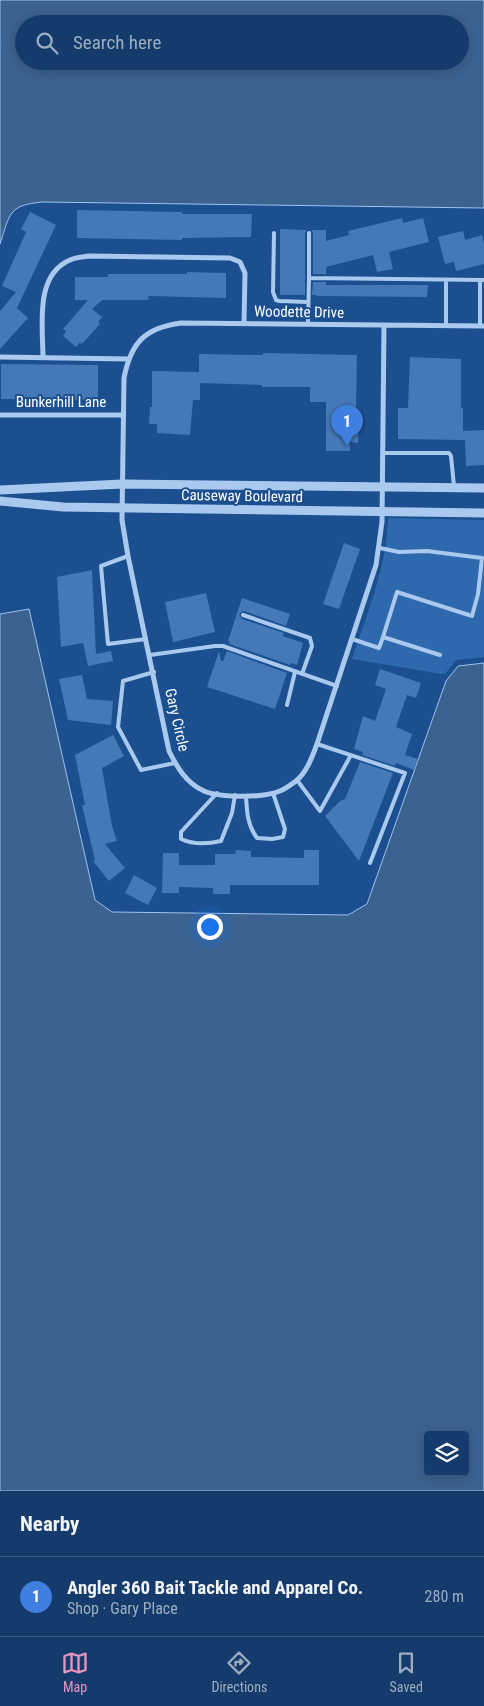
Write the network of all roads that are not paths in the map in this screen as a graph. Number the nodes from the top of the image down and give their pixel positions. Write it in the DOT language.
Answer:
graph roads {
  1 [pos="274,233"];
  2 [pos="309,233"];
  3 [pos="309,278"];
  4 [pos="446,280"];
  5 [pos="482,280"];
  6 [pos="308,302"];
  7 [pos="244,323"];
  8 [pos="308,324"];
  9 [pos="384,326"];
  10 [pos="446,326"];
  11 [pos="482,326"];
  12 [pos="0,357"];
  13 [pos="43,358"];
  14 [pos="128,359"];
  15 [pos="0,414"];
  16 [pos="123,415"];
  17 [pos="383,453"];
  18 [pos="122,484"];
  19 [pos="382,486"];
  20 [pos="454,488"];
  21 [pos="484,488"];
  22 [pos="0,490"];
  23 [pos="0,500"];
  24 [pos="122,508"];
  25 [pos="382,511"];
  26 [pos="484,513"];
  27 [pos="380,548"];
  28 [pos="128,556"];
  29 [pos="244,615"];
  30 [pos="383,637"];
  31 [pos="146,639"];
  32 [pos="352,639"];
  33 [pos="150,655"];
  34 [pos="440,655"];
  35 [pos="154,672"];
  36 [pos="295,672"];
  37 [pos="302,674"];
  38 [pos="337,686"];
  39 [pos="286,705"];
  40 [pos="317,744"];
  41 [pos="351,755"];
  42 [pos="175,763"];
  43 [pos="297,780"];
  44 [pos="217,793"];
  45 [pos="273,793"];
  46 [pos="235,795"];
  47 [pos="246,795"];
  48 [pos="370,863"];
  1 -- 6 [label="lane"];
  2 -- 3 [label="lane"];
  3 -- 4 [label="lane"];
  3 -- 6 [label="lane"];
  4 -- 5 [label="lane"];
  4 -- 10 [label="lane"];
  5 -- 11 [label="lane"];
  6 -- 8 [label="lane"];
  7 -- 8 [label="street, Woodette Drive"];
  7 -- 13 [label="street"];
  7 -- 14 [label="street, Woodette Drive"];
  8 -- 9 [label="street, Woodette Drive"];
  9 -- 10 [label="street, Woodette Drive"];
  9 -- 17 [label="street, Gary Circle"];
  10 -- 11 [label="street, Woodette Drive"];
  12 -- 13 [label="street"];
  13 -- 14 [label="street"];
  14 -- 16 [label="street, Gary Circle"];
  15 -- 16 [label="street, Bunkerhill Lane"];
  16 -- 18 [label="street, Gary Circle"];
  17 -- 19 [label="street, Gary Circle"];
  17 -- 20 [label="lane"];
  18 -- 19 [label="street, Causeway Boulevard"];
  18 -- 22 [label="street, Causeway Boulevard"];
  18 -- 24 [label="street, Gary Circle"];
  19 -- 20 [label="street, Causeway Boulevard"];
  19 -- 25 [label="street, Gary Circle"];
  20 -- 21 [label="street, Causeway Boulevard"];
  23 -- 24 [label="street, Causeway Boulevard"];
  24 -- 25 [label="street, Causeway Boulevard"];
  24 -- 28 [label="street, Gary Circle"];
  25 -- 26 [label="street, Causeway Boulevard"];
  25 -- 27 [label="street, Gary Circle"];
  27 -- 30 [label="lane"];
  27 -- 32 [label="street, Gary Circle"];
  28 -- 31 [label="street, Gary Circle"];
  28 -- 31 [label="lane"];
  29 -- 37 [label="lane"];
  30 -- 32 [label="lane"];
  30 -- 34 [label="lane"];
  31 -- 33 [label="street, Gary Circle"];
  32 -- 38 [label="street, Gary Circle"];
  33 -- 35 [label="street, Gary Circle"];
  33 -- 36 [label="lane"];
  35 -- 42 [label="street, Gary Circle"];
  35 -- 42 [label="lane"];
  36 -- 37 [label="lane"];
  36 -- 39 [label="lane"];
  37 -- 38 [label="lane"];
  38 -- 40 [label="street, Gary Circle"];
  40 -- 41 [label="lane"];
  40 -- 43 [label="street, Gary Circle"];
  41 -- 43 [label="lane"];
  41 -- 48 [label="lane"];
  42 -- 44 [label="street, Gary Circle"];
  43 -- 45 [label="street, Gary Circle"];
  44 -- 46 [label="street, Gary Circle"];
  44 -- 46 [label="lane"];
  45 -- 47 [label="street, Gary Circle"];
  45 -- 47 [label="lane"];
  46 -- 47 [label="street, Gary Circle"];
}
